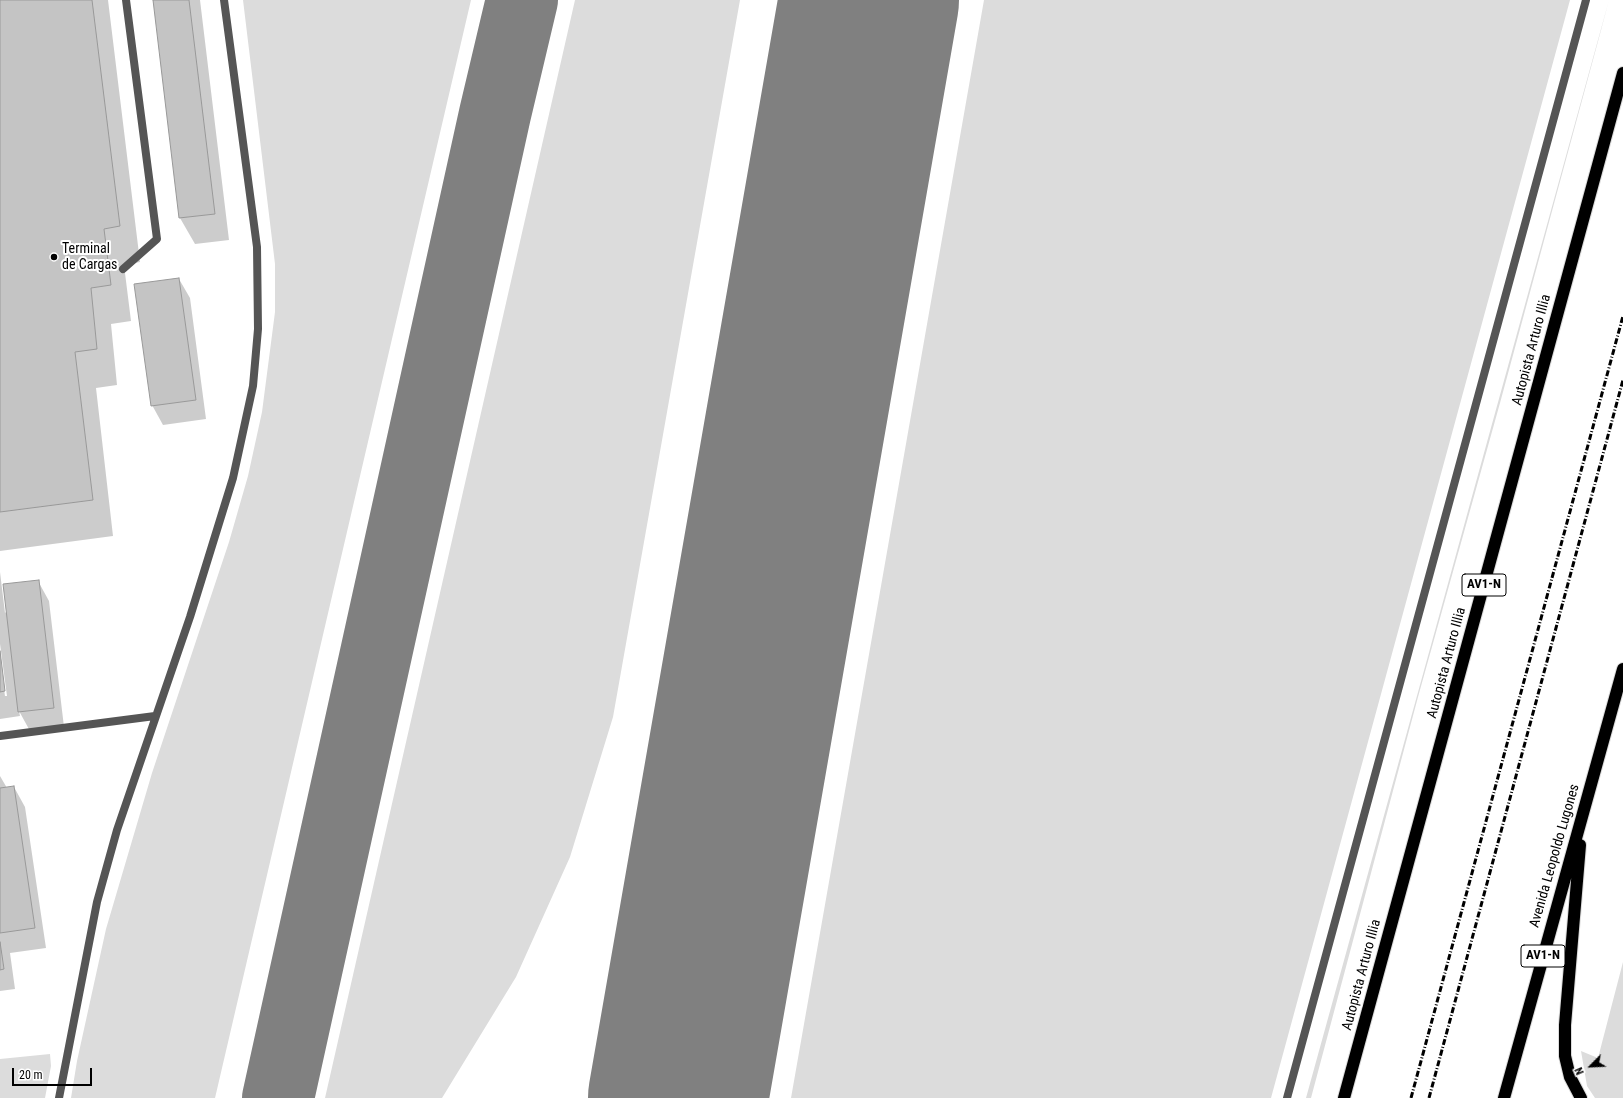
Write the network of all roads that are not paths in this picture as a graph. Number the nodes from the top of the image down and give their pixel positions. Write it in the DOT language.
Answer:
graph roads {
  1 [pos="126,0"];
  2 [pos="224,0"];
  3 [pos="1586,0"];
  4 [pos="1623,73"];
  5 [pos="124,269"];
  6 [pos="1623,669"];
  7 [pos="155,716"];
  8 [pos="0,736"];
  9 [pos="1583,813"];
  10 [pos="59,1098"];
  11 [pos="1287,1098"];
  12 [pos="1344,1098"];
  13 [pos="1504,1098"];
  14 [pos="1581,1098"];
  1 -- 5 [label="lane"];
  2 -- 7 [label="lane"];
  3 -- 11 [label="lane"];
  4 -- 12 [label="highway, Autopista Arturo Illia / AV1-N"];
  6 -- 9 [label="highway, Avenida Leopoldo Lugones / AV1-N"];
  7 -- 8 [label="lane"];
  7 -- 10 [label="lane"];
  9 -- 13 [label="highway, Avenida Leopoldo Lugones / AV1-N"];
  9 -- 14 [label="highway"];
}
